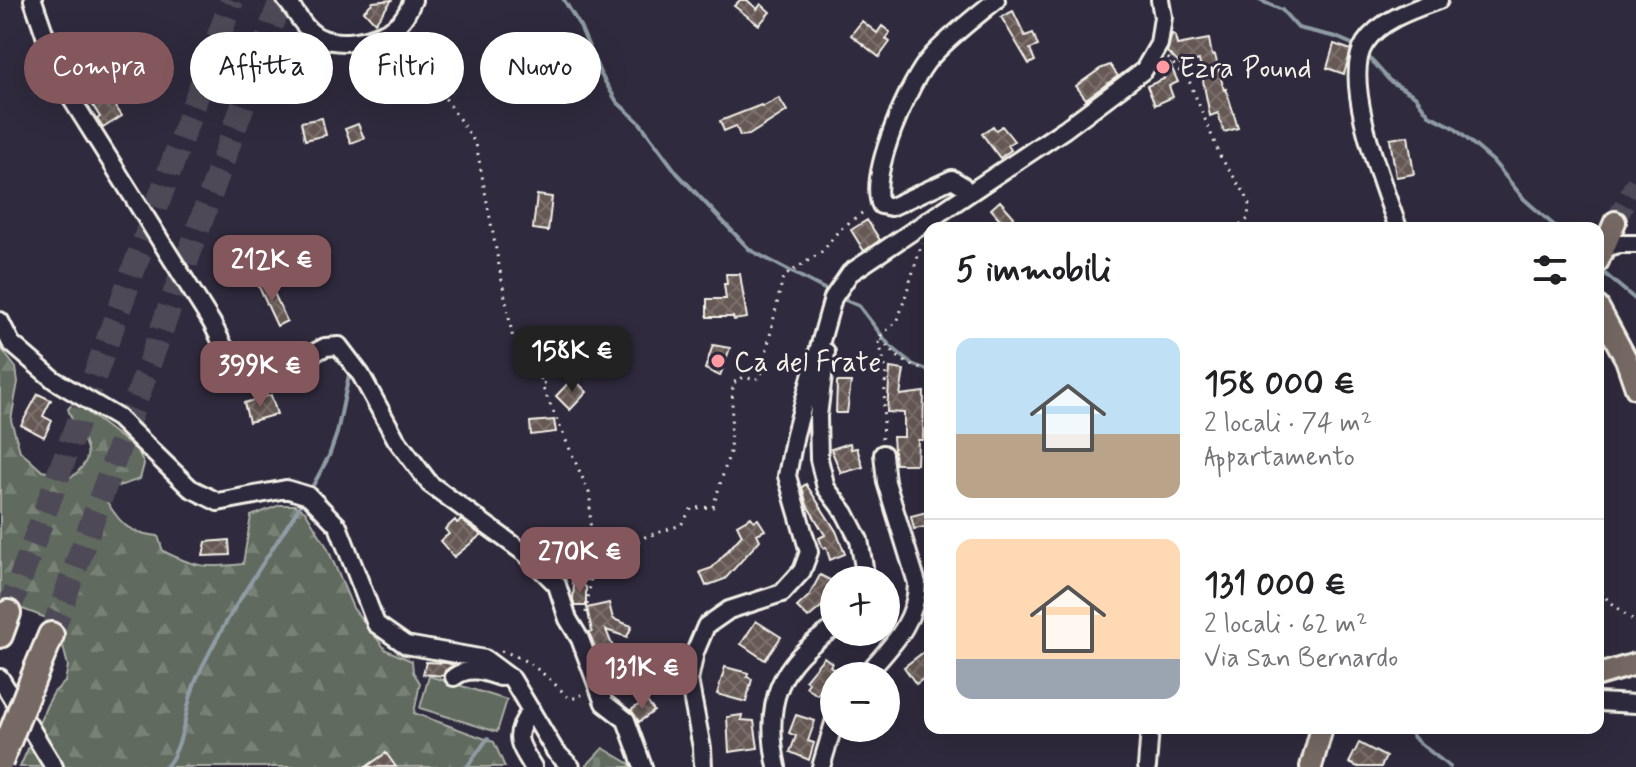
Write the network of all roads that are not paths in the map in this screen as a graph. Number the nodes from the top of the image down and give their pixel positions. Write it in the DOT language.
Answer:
graph roads {
  1 [pos="33,0"];
  2 [pos="286,0"];
  3 [pos="413,0"];
  4 [pos="996,0"];
  5 [pos="1160,0"];
  6 [pos="1439,0"];
  7 [pos="967,193"];
  8 [pos="927,222"];
  9 [pos="1396,222"];
  10 [pos="1615,222"];
  11 [pos="924,224"];
  12 [pos="1636,244"];
  13 [pos="1604,245"];
  14 [pos="1604,253"];
  15 [pos="1604,318"];
  16 [pos="0,321"];
  17 [pos="826,326"];
  18 [pos="1636,388"];
  19 [pos="883,454"];
  20 [pos="864,566"];
  21 [pos="51,635"];
  22 [pos="820,636"];
  23 [pos="876,662"];
  24 [pos="1636,664"];
  25 [pos="1604,673"];
  26 [pos="454,677"];
  27 [pos="0,678"];
  28 [pos="518,688"];
  29 [pos="1604,702"];
  30 [pos="1636,704"];
  31 [pos="531,710"];
  32 [pos="1150,734"];
  33 [pos="1320,734"];
  34 [pos="828,742"];
  35 [pos="0,762"];
  36 [pos="54,767"];
  37 [pos="533,767"];
  38 [pos="571,767"];
  39 [pos="643,767"];
  40 [pos="703,767"];
  41 [pos="777,767"];
  42 [pos="821,767"];
  43 [pos="1147,767"];
  44 [pos="1311,767"];
  1 -- 39 [label="street"];
  2 -- 3 [label="street"];
  4 -- 7 [label="street"];
  5 -- 7 [label="street"];
  6 -- 9 [label="street"];
  7 -- 8 [label="street"];
  10 -- 13 [label="main road"];
  11 -- 17 [label="street"];
  12 -- 14 [label="street"];
  15 -- 18 [label="main road"];
  16 -- 28 [label="street"];
  17 -- 20 [label="street"];
  17 -- 40 [label="street"];
  19 -- 23 [label="street"];
  21 -- 35 [label="highway, bridge"];
  22 -- 41 [label="street"];
  24 -- 25 [label="main road"];
  26 -- 28 [label="street"];
  27 -- 36 [label="street"];
  28 -- 31 [label="street"];
  29 -- 30 [label="street"];
  31 -- 37 [label="street"];
  31 -- 38 [label="street"];
  32 -- 43 [label="street"];
  33 -- 44 [label="main road"];
  34 -- 42 [label="street"];
}
